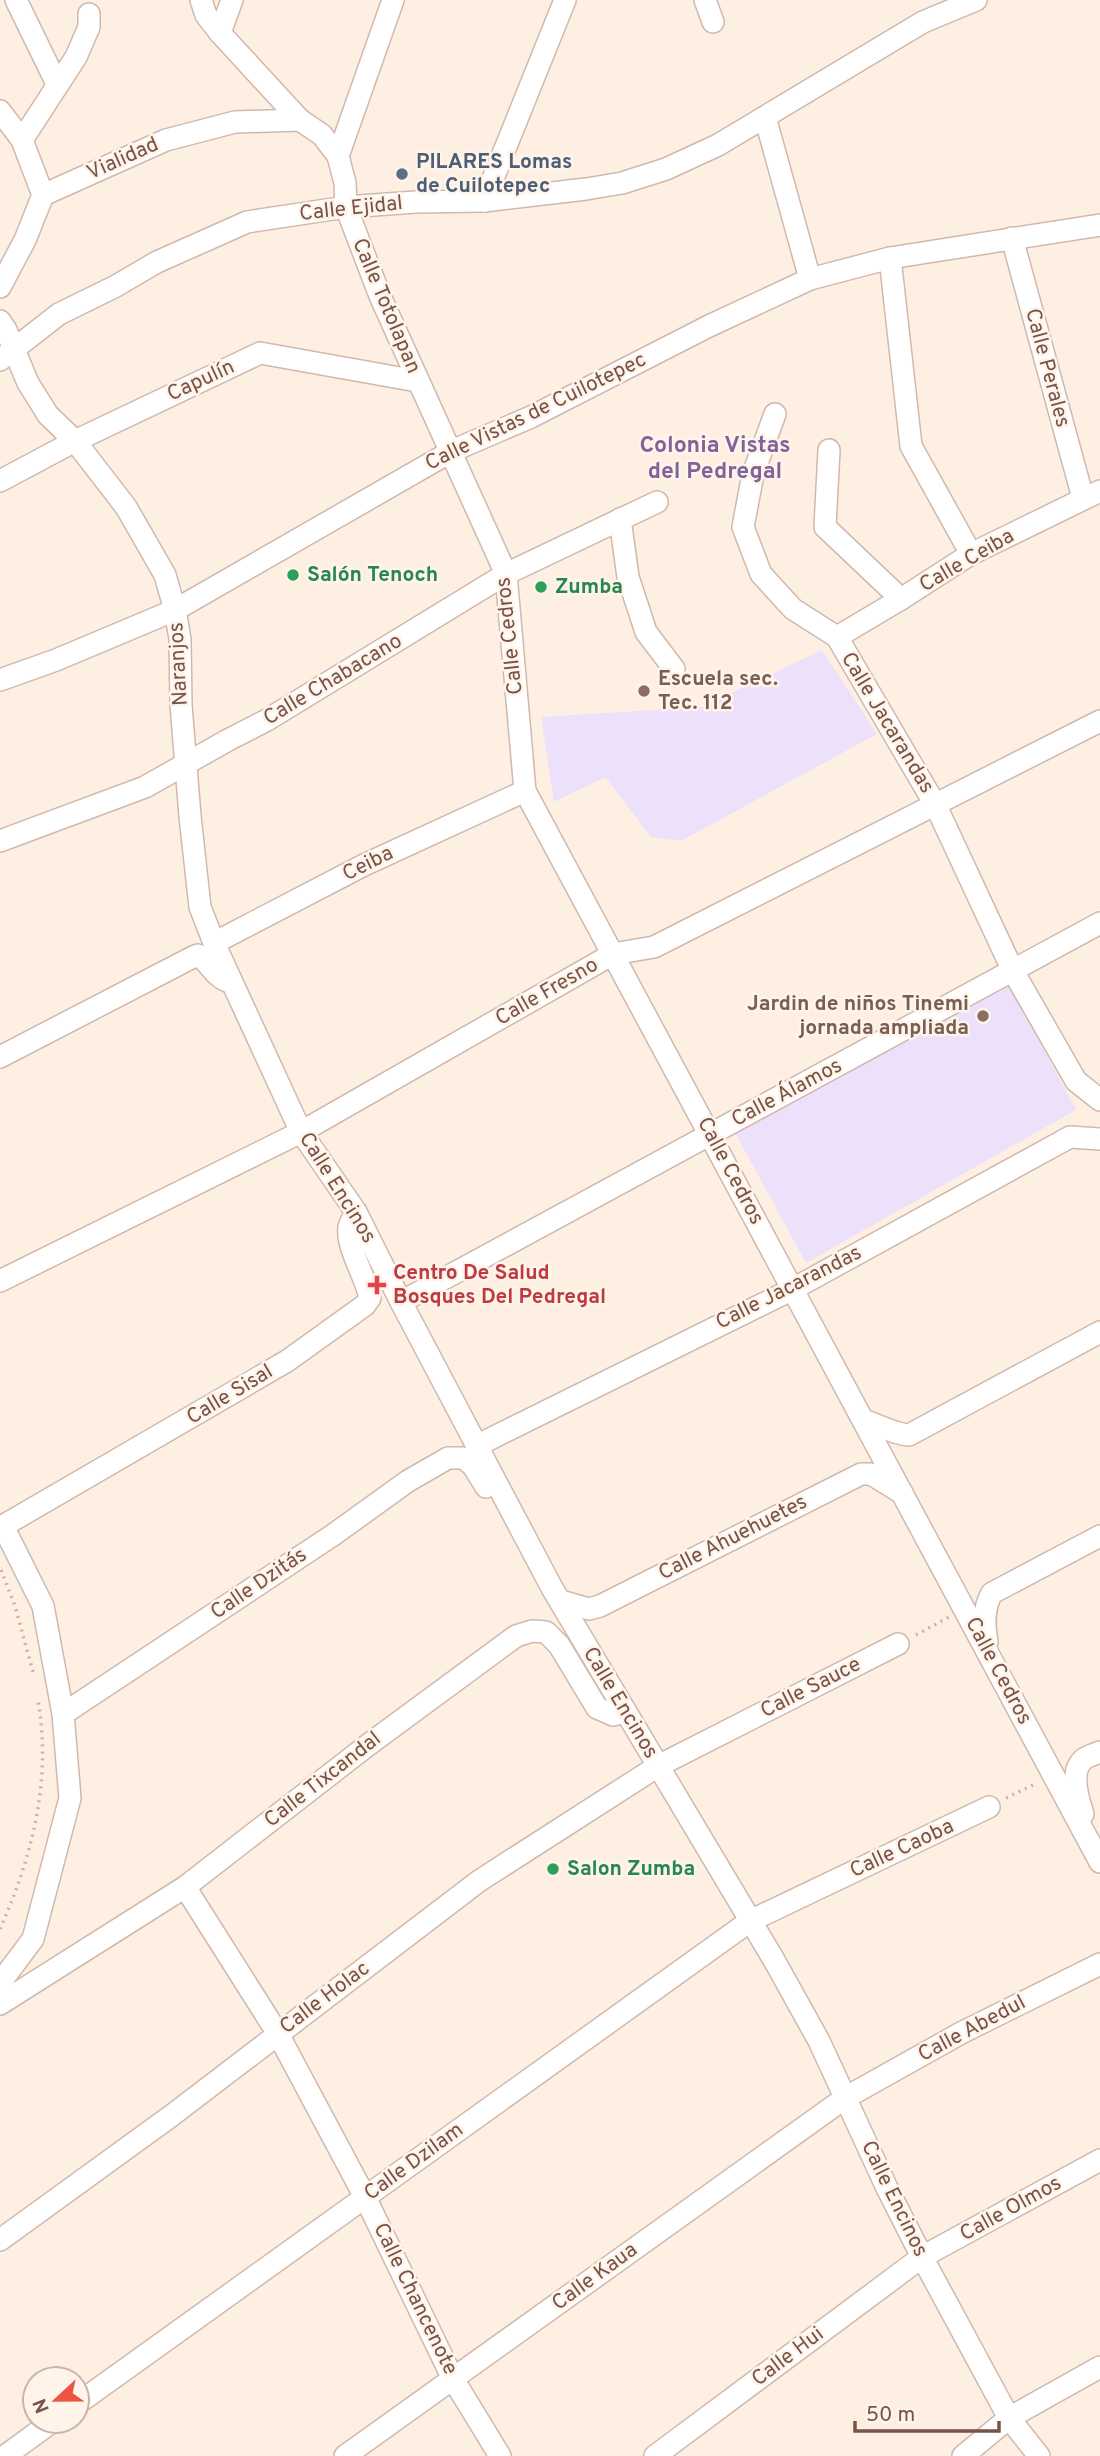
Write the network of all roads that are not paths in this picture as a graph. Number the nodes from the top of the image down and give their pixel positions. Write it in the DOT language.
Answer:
graph roads {
  1 [pos="16,0"];
  2 [pos="201,0"];
  3 [pos="232,0"];
  4 [pos="393,0"];
  5 [pos="565,0"];
  6 [pos="705,0"];
  7 [pos="976,0"];
  8 [pos="89,14"];
  9 [pos="713,22"];
  10 [pos="220,33"];
  11 [pos="58,84"];
  12 [pos="0,111"];
  13 [pos="765,117"];
  14 [pos="300,120"];
  15 [pos="22,140"];
  16 [pos="338,156"];
  17 [pos="43,195"];
  18 [pos="484,201"];
  19 [pos="346,207"];
  20 [pos="1100,225"];
  21 [pos="1012,238"];
  22 [pos="890,258"];
  23 [pos="810,279"];
  24 [pos="0,287"];
  25 [pos="0,321"];
  26 [pos="7,353"];
  27 [pos="417,381"];
  28 [pos="775,414"];
  29 [pos="75,442"];
  30 [pos="830,450"];
  31 [pos="452,451"];
  32 [pos="0,481"];
  33 [pos="1091,494"];
  34 [pos="657,502"];
  35 [pos="620,519"];
  36 [pos="971,554"];
  37 [pos="506,574"];
  38 [pos="901,599"];
  39 [pos="175,610"];
  40 [pos="837,637"];
  41 [pos="674,669"];
  42 [pos="0,680"];
  43 [pos="1100,721"];
  44 [pos="185,764"];
  45 [pos="526,791"];
  46 [pos="936,806"];
  47 [pos="0,841"];
  48 [pos="1100,923"];
  49 [pos="214,943"];
  50 [pos="613,954"];
  51 [pos="1013,971"];
  52 [pos="232,983"];
  53 [pos="0,1057"];
  54 [pos="1100,1100"];
  55 [pos="301,1132"];
  56 [pos="710,1135"];
  57 [pos="1100,1139"];
  58 [pos="356,1212"];
  59 [pos="0,1281"];
  60 [pos="793,1289"];
  61 [pos="401,1302"];
  62 [pos="1100,1332"];
  63 [pos="450,1394"];
  64 [pos="863,1420"];
  65 [pos="478,1445"];
  66 [pos="456,1457"];
  67 [pos="902,1493"];
  68 [pos="1100,1536"];
  69 [pos="528,1538"];
  70 [pos="561,1601"];
  71 [pos="898,1644"];
  72 [pos="991,1658"];
  73 [pos="625,1712"];
  74 [pos="62,1714"];
  75 [pos="1100,1752"];
  76 [pos="658,1766"];
  77 [pos="989,1807"];
  78 [pos="1096,1854"];
  79 [pos="186,1887"];
  80 [pos="750,1921"];
  81 [pos="1100,1964"];
  82 [pos="0,1983"];
  83 [pos="0,2004"];
  84 [pos="278,2034"];
  85 [pos="845,2098"];
  86 [pos="1100,2160"];
  87 [pos="365,2197"];
  88 [pos="0,2240"];
  89 [pos="922,2257"];
  90 [pos="1100,2367"];
  91 [pos="453,2379"];
  92 [pos="91,2394"];
  93 [pos="1009,2418"];
  94 [pos="34,2435"];
  95 [pos="5,2456"];
  96 [pos="345,2456"];
  97 [pos="499,2456"];
  98 [pos="655,2456"];
  99 [pos="963,2456"];
  100 [pos="1039,2456"];
  1 -- 11 [label="street"];
  2 -- 10 [label="street, Calle Totolapan"];
  3 -- 10 [label="street"];
  4 -- 16 [label="street"];
  5 -- 18 [label="street"];
  6 -- 9 [label="street"];
  7 -- 13 [label="street, Calle Ejidal"];
  8 -- 11 [label="street"];
  10 -- 14 [label="street, Calle Totolapan"];
  11 -- 15 [label="street"];
  12 -- 15 [label="street"];
  13 -- 18 [label="street, Calle Ejidal"];
  13 -- 23 [label="street"];
  14 -- 16 [label="street, Calle Totolapan"];
  14 -- 17 [label="street, Vialidad"];
  15 -- 17 [label="street"];
  16 -- 19 [label="street, Calle Totolapan"];
  17 -- 24 [label="street"];
  18 -- 19 [label="street, Calle Ejidal"];
  19 -- 26 [label="street, Calle Ejidal"];
  19 -- 27 [label="street, Calle Totolapan"];
  20 -- 21 [label="street, Calle Vistas de Cuilotepec"];
  21 -- 22 [label="street, Calle Vistas de Cuilotepec"];
  21 -- 33 [label="street, Calle Perales"];
  22 -- 23 [label="street, Calle Vistas de Cuilotepec"];
  22 -- 36 [label="street"];
  23 -- 31 [label="street, Calle Vistas de Cuilotepec"];
  25 -- 26 [label="street, Naranjos"];
  26 -- 29 [label="street, Naranjos"];
  27 -- 29 [label="street, Capulín"];
  27 -- 31 [label="street, Calle Totolapan"];
  28 -- 40 [label="street"];
  29 -- 32 [label="street, Capulín"];
  29 -- 39 [label="street, Naranjos"];
  30 -- 38 [label="street"];
  31 -- 37 [label="street, Calle Cedros"];
  31 -- 39 [label="street, Calle Vistas de Cuilotepec"];
  33 -- 36 [label="street, Calle Ceiba"];
  34 -- 35 [label="street, Calle Chabacano"];
  35 -- 37 [label="street, Calle Chabacano"];
  35 -- 41 [label="street"];
  36 -- 38 [label="street, Calle Ceiba"];
  37 -- 44 [label="street, Calle Chabacano"];
  37 -- 45 [label="street, Calle Cedros"];
  38 -- 40 [label="street, Calle Ceiba"];
  39 -- 42 [label="street, Calle Vistas de Cuilotepec"];
  39 -- 44 [label="street, Naranjos"];
  40 -- 46 [label="street, Calle Jacarandas"];
  43 -- 46 [label="street, Calle Fresno"];
  44 -- 47 [label="street, Calle Chabacano"];
  44 -- 49 [label="street, Naranjos"];
  45 -- 49 [label="street, Ceiba"];
  45 -- 50 [label="street, Calle Cedros"];
  46 -- 50 [label="street, Calle Fresno"];
  46 -- 51 [label="street, Calle Jacarandas"];
  48 -- 51 [label="street, Calle Álamos"];
  49 -- 52 [label="street, Calle Encinos"];
  50 -- 55 [label="street, Calle Fresno"];
  50 -- 56 [label="street, Calle Cedros"];
  51 -- 54 [label="street, Calle Jacarandas"];
  51 -- 56 [label="street, Calle Álamos"];
  52 -- 53 [label="street"];
  52 -- 55 [label="street, Calle Encinos"];
  55 -- 58 [label="street, Calle Encinos"];
  55 -- 59 [label="street, Calle Fresno"];
  56 -- 60 [label="street, Calle Cedros"];
  56 -- 61 [label="street, Calle Álamos"];
  57 -- 60 [label="street, Calle Jacarandas"];
  58 -- 61 [label="street, Calle Encinos"];
  58 -- 74 [label="street, Calle Sisal"];
  60 -- 64 [label="street, Calle Cedros"];
  60 -- 65 [label="street, Calle Jacarandas"];
  61 -- 63 [label="street, Calle Encinos"];
  62 -- 64 [label="street"];
  63 -- 65 [label="street, Calle Encinos"];
  63 -- 66 [label="street"];
  64 -- 67 [label="street, Calle Cedros"];
  65 -- 69 [label="street, Calle Encinos"];
  66 -- 69 [label="street"];
  66 -- 74 [label="street, Calle Dzitás"];
  67 -- 70 [label="street, Calle Ahuehuetes"];
  67 -- 72 [label="street, Calle Cedros"];
  68 -- 72 [label="street"];
  69 -- 70 [label="street, Calle Encinos"];
  70 -- 73 [label="street, Calle Encinos"];
  71 -- 76 [label="street, Calle Sauce"];
  72 -- 78 [label="street, Calle Cedros"];
  73 -- 76 [label="street, Calle Encinos"];
  73 -- 79 [label="street, Calle Tixcandal"];
  74 -- 82 [label="street"];
  75 -- 78 [label="street"];
  76 -- 80 [label="street, Calle Encinos"];
  76 -- 84 [label="street, Calle Holac"];
  77 -- 80 [label="street, Calle Caoba"];
  79 -- 83 [label="street, Calle Tixcandal"];
  79 -- 84 [label="street, Calle Chancenote"];
  80 -- 85 [label="street, Calle Encinos"];
  80 -- 87 [label="street, Calle Dzilam"];
  81 -- 85 [label="street, Calle Abedul"];
  84 -- 87 [label="street, Calle Chancenote"];
  84 -- 88 [label="street, Calle Holac"];
  85 -- 89 [label="street, Calle Encinos"];
  85 -- 91 [label="street, Calle Kaua"];
  86 -- 89 [label="street, Calle Olmos"];
  87 -- 91 [label="street, Calle Chancenote"];
  87 -- 92 [label="street, Calle Dzilam"];
  89 -- 93 [label="street, Calle Encinos"];
  89 -- 98 [label="street, Calle Hui"];
  90 -- 93 [label="street"];
  91 -- 96 [label="street, Calle Kaua"];
  91 -- 97 [label="street, Calle Chancenote"];
  93 -- 99 [label="street"];
  93 -- 100 [label="street, Calle Encinos"];
  94 -- 95 [label="street"];
}
